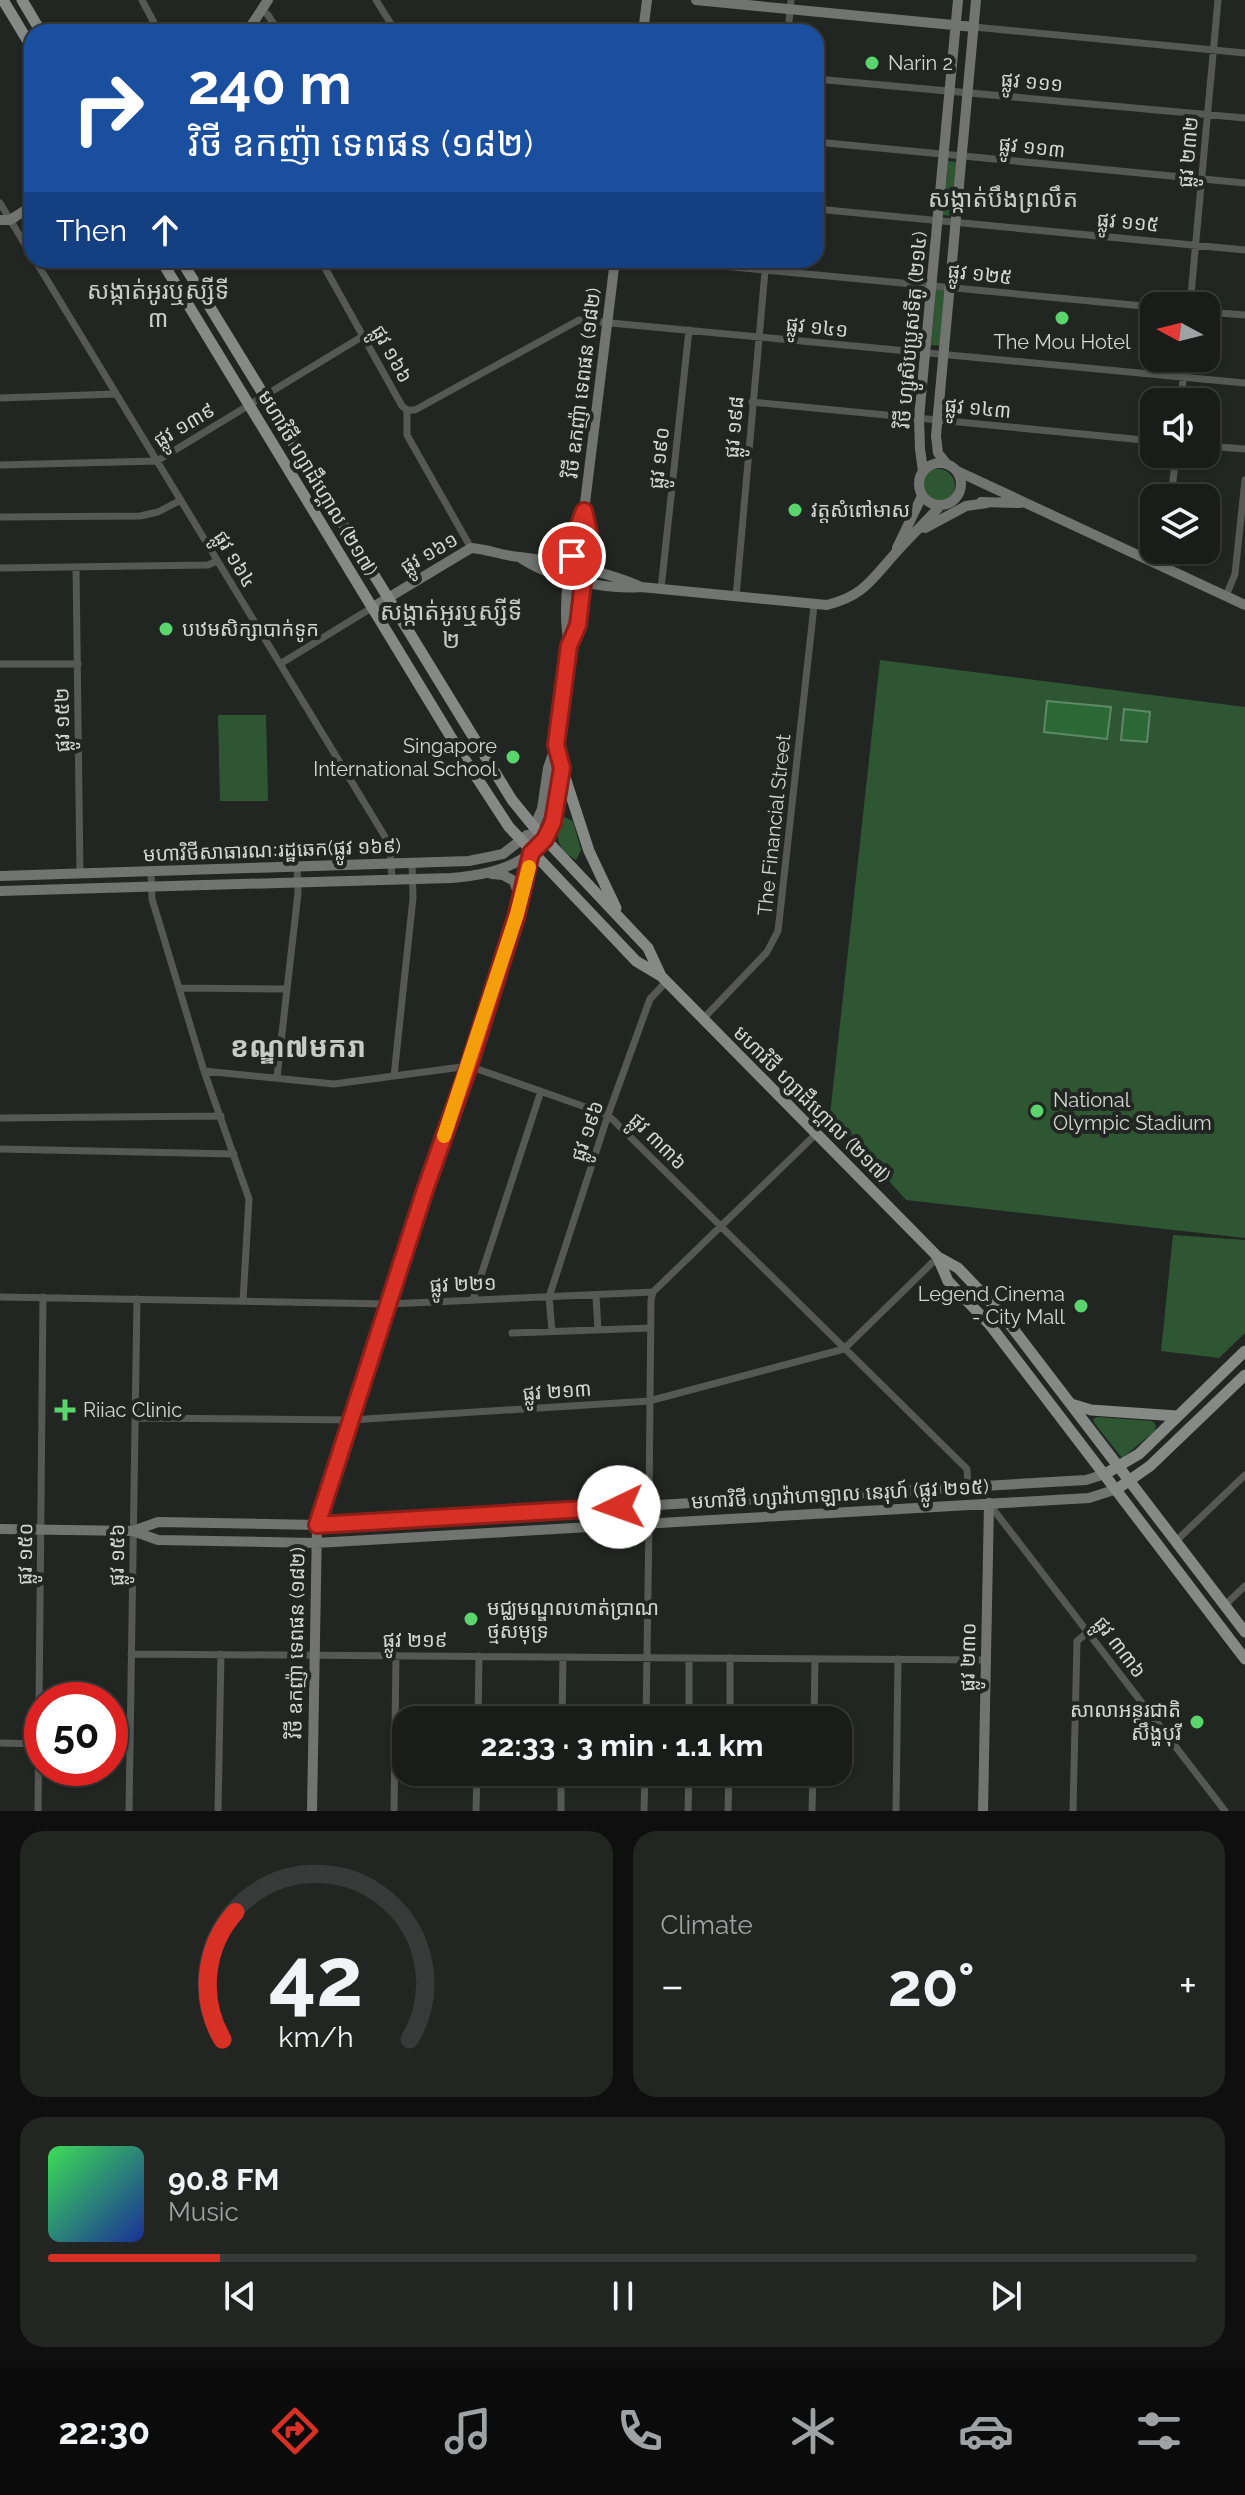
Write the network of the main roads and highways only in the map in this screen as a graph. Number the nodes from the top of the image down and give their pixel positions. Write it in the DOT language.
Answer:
graph roads {
  1 [pos="3,0"];
  2 [pos="22,0"];
  3 [pos="36,24"];
  4 [pos="24,35"];
  5 [pos="166,268"];
  6 [pos="186,268"];
  7 [pos="476,741"];
  8 [pos="460,752"];
  9 [pos="562,768"];
  10 [pos="624,923"];
  11 [pos="664,979"];
  12 [pos="938,1257"];
  13 [pos="1245,1351"];
  14 [pos="1245,1375"];
  15 [pos="1071,1404"];
  16 [pos="1177,1416"];
  17 [pos="1119,1466"];
  18 [pos="1105,1474"];
  19 [pos="1130,1481"];
  20 [pos="1117,1489"];
  21 [pos="1245,1632"];
  22 [pos="1245,1659"];
  1 -- 4 [label="main road"];
  2 -- 3 [label="main road"];
  5 -- 8 [label="main road, មហាវិថី ហ្សាដឹហ្គោល (២១៧)"];
  6 -- 7 [label="main road, មហាវិថី ហ្សាដឹហ្គោល (២១៧)"];
  7 -- 8 [label="main road"];
  7 -- 10 [label="main road, មហាវិថី ហ្សាដឹហ្គោល (២១៧)"];
  8 -- 11 [label="main road, មហាវិថី ហ្សាដឹហ្គោល (២១៧)"];
  9 -- 10 [label="main road"];
  10 -- 11 [label="main road, មហាវិថី ហ្សាដឹហ្គោល (២១៧)"];
  11 -- 12 [label="main road, មហាវិថី ហ្សាដឹហ្គោល (២១៧)"];
  12 -- 15 [label="main road, មហាវិថី ហ្សាដឹហ្គោល (២១៧)"];
  12 -- 18 [label="main road, មហាវិថី ហ្សាដឹហ្គោល (២១៧)"];
  13 -- 16 [label="main road"];
  14 -- 19 [label="main road"];
  15 -- 16 [label="main road"];
  15 -- 17 [label="main road, មហាវិថី ហ្សាដឹហ្គោល (២១៧)"];
  16 -- 17 [label="main road"];
  17 -- 18 [label="main road"];
  17 -- 19 [label="main road, មហាវិថី ហ្សាដឹហ្គោល (២១៧)"];
  18 -- 20 [label="main road, មហាវិថី ហ្សាដឹហ្គោល (២១៧)"];
  19 -- 20 [label="main road"];
  19 -- 21 [label="main road, មហាវិថី ហ្សាដឹហ្គោល (២១៧)"];
  20 -- 22 [label="main road, មហាវិថី ហ្សាដឹហ្គោល (២១៧)"];
}
